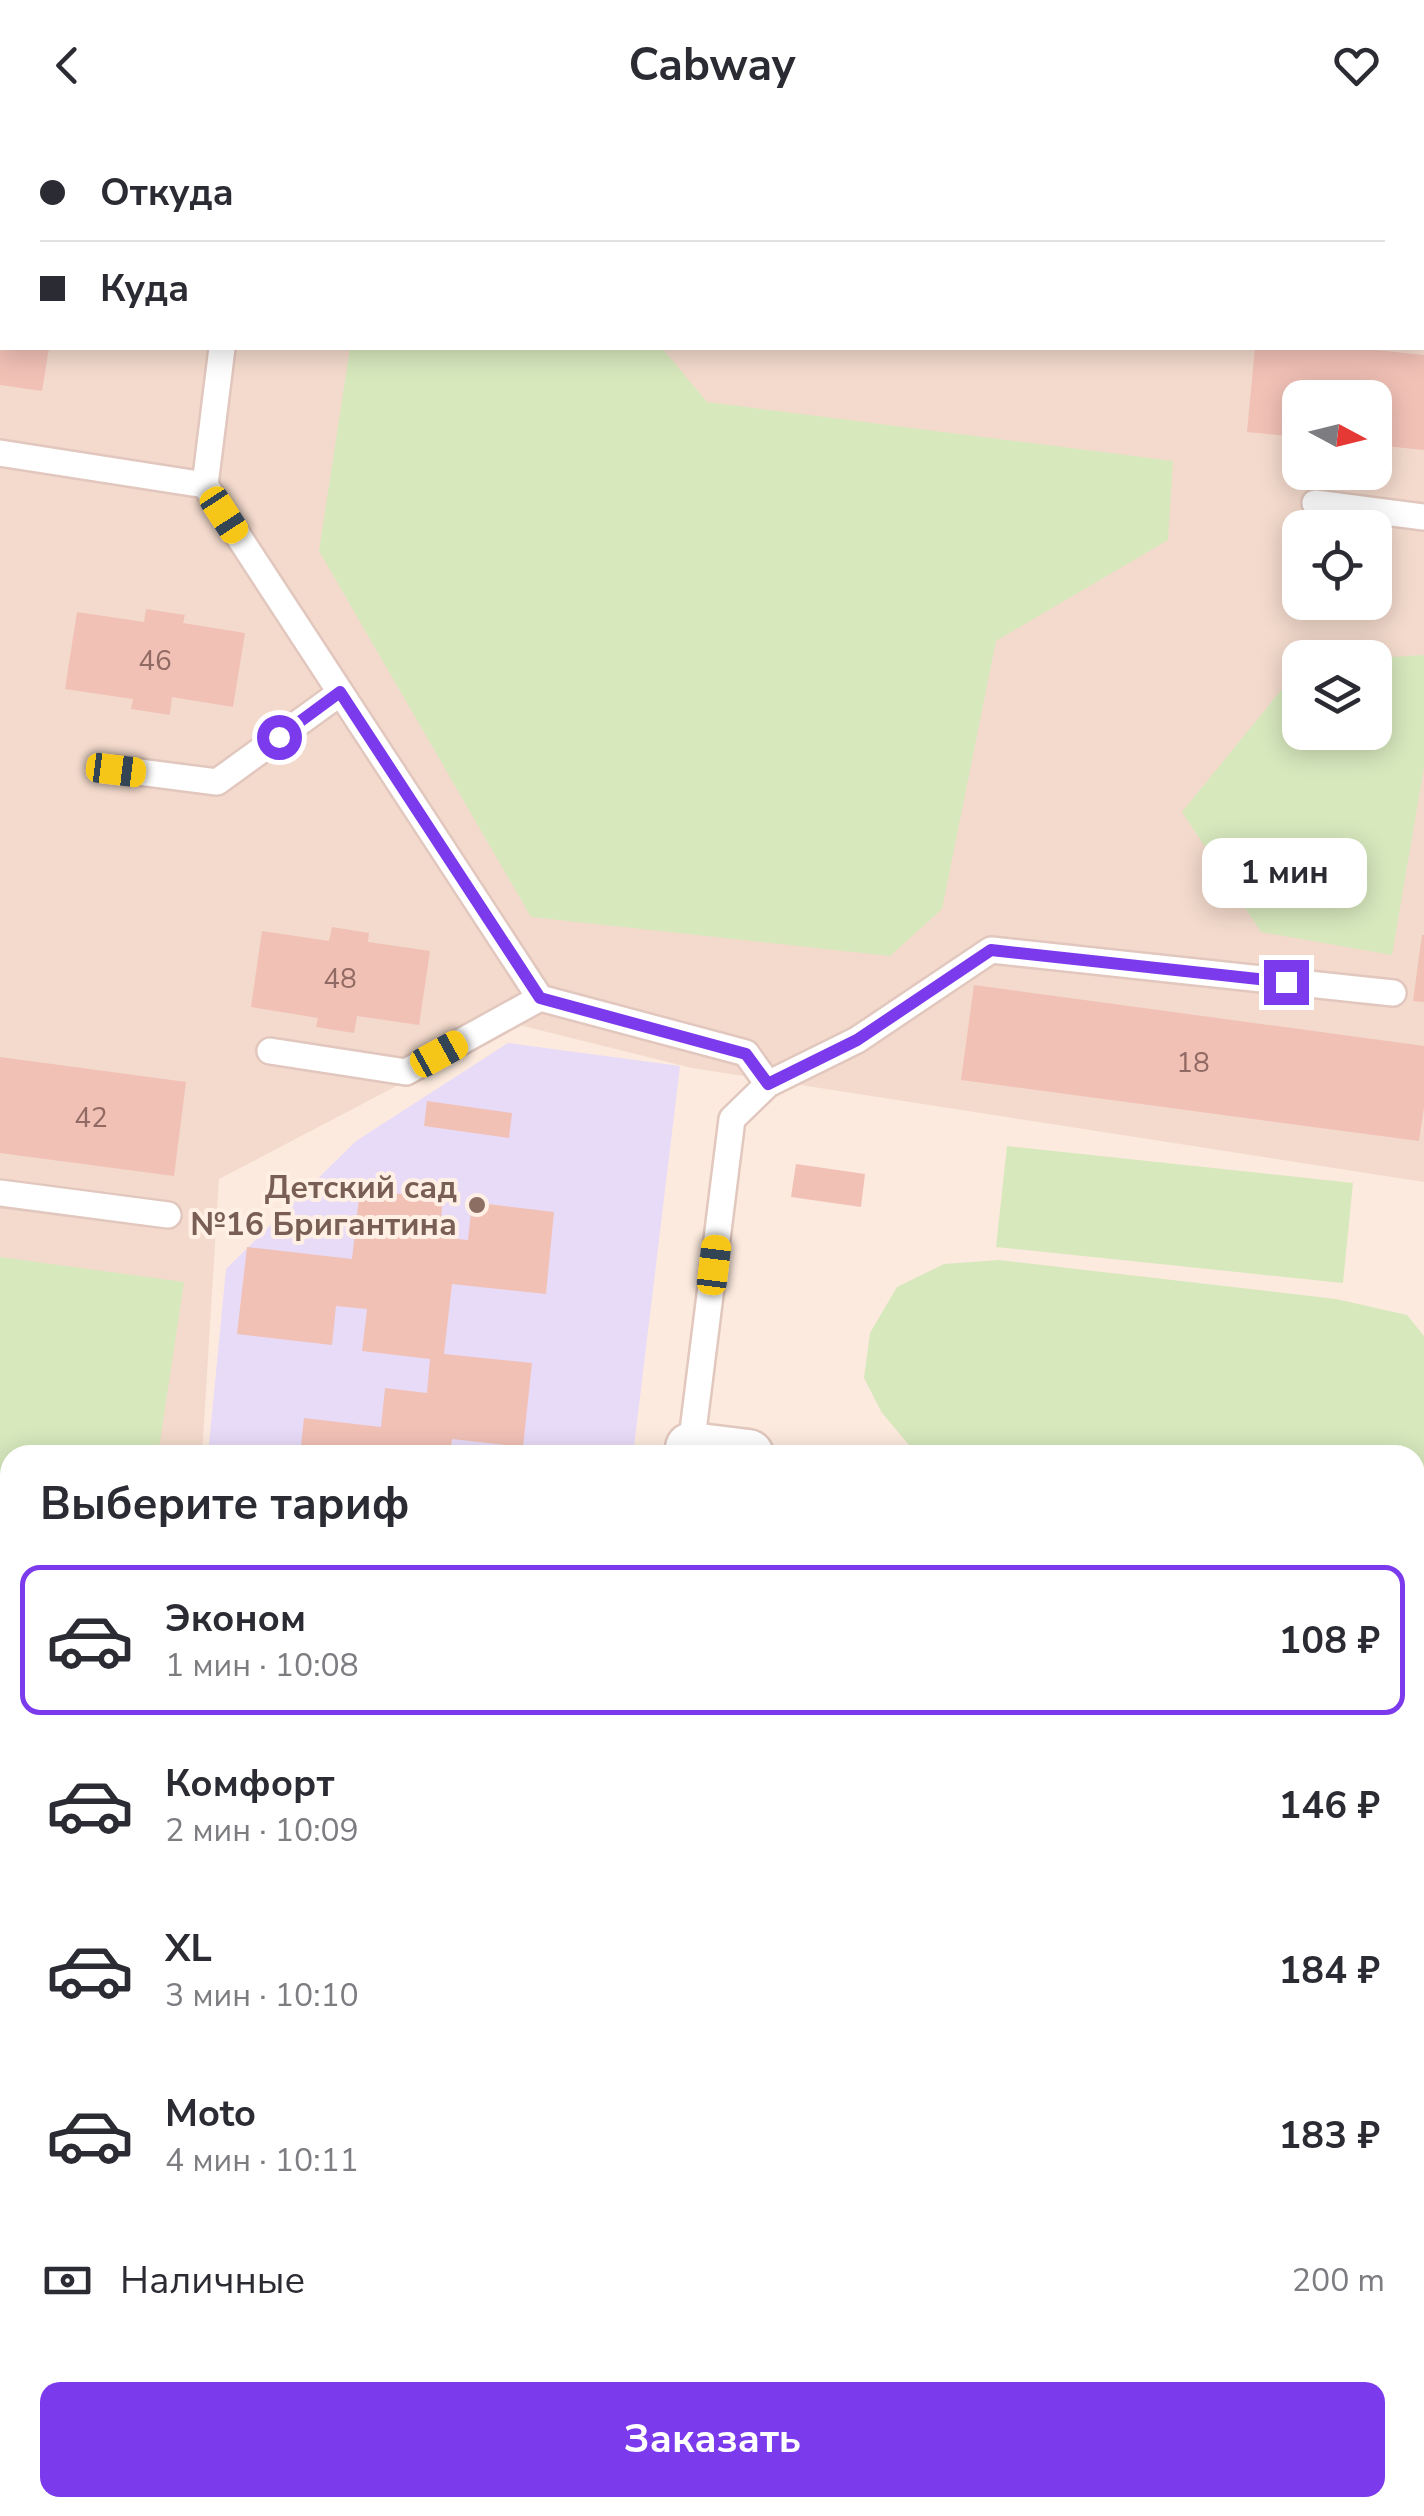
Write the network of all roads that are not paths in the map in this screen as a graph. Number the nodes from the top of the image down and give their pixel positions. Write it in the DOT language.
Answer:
graph roads {
  1 [pos="222,350"];
  2 [pos="0,453"];
  3 [pos="205,485"];
  4 [pos="1315,504"];
  5 [pos="1424,517"];
  6 [pos="340,692"];
  7 [pos="116,770"];
  8 [pos="1393,993"];
  9 [pos="540,998"];
  10 [pos="270,1051"];
  11 [pos="768,1084"];
  12 [pos="0,1193"];
  13 [pos="168,1215"];
  14 [pos="692,1445"];
  1 -- 3 [label="lane"];
  2 -- 3 [label="lane"];
  3 -- 6 [label="lane"];
  4 -- 5 [label="lane"];
  6 -- 7 [label="lane"];
  6 -- 9 [label="lane"];
  8 -- 11 [label="lane"];
  9 -- 10 [label="lane"];
  9 -- 11 [label="lane"];
  11 -- 14 [label="lane"];
  12 -- 13 [label="lane"];
}
